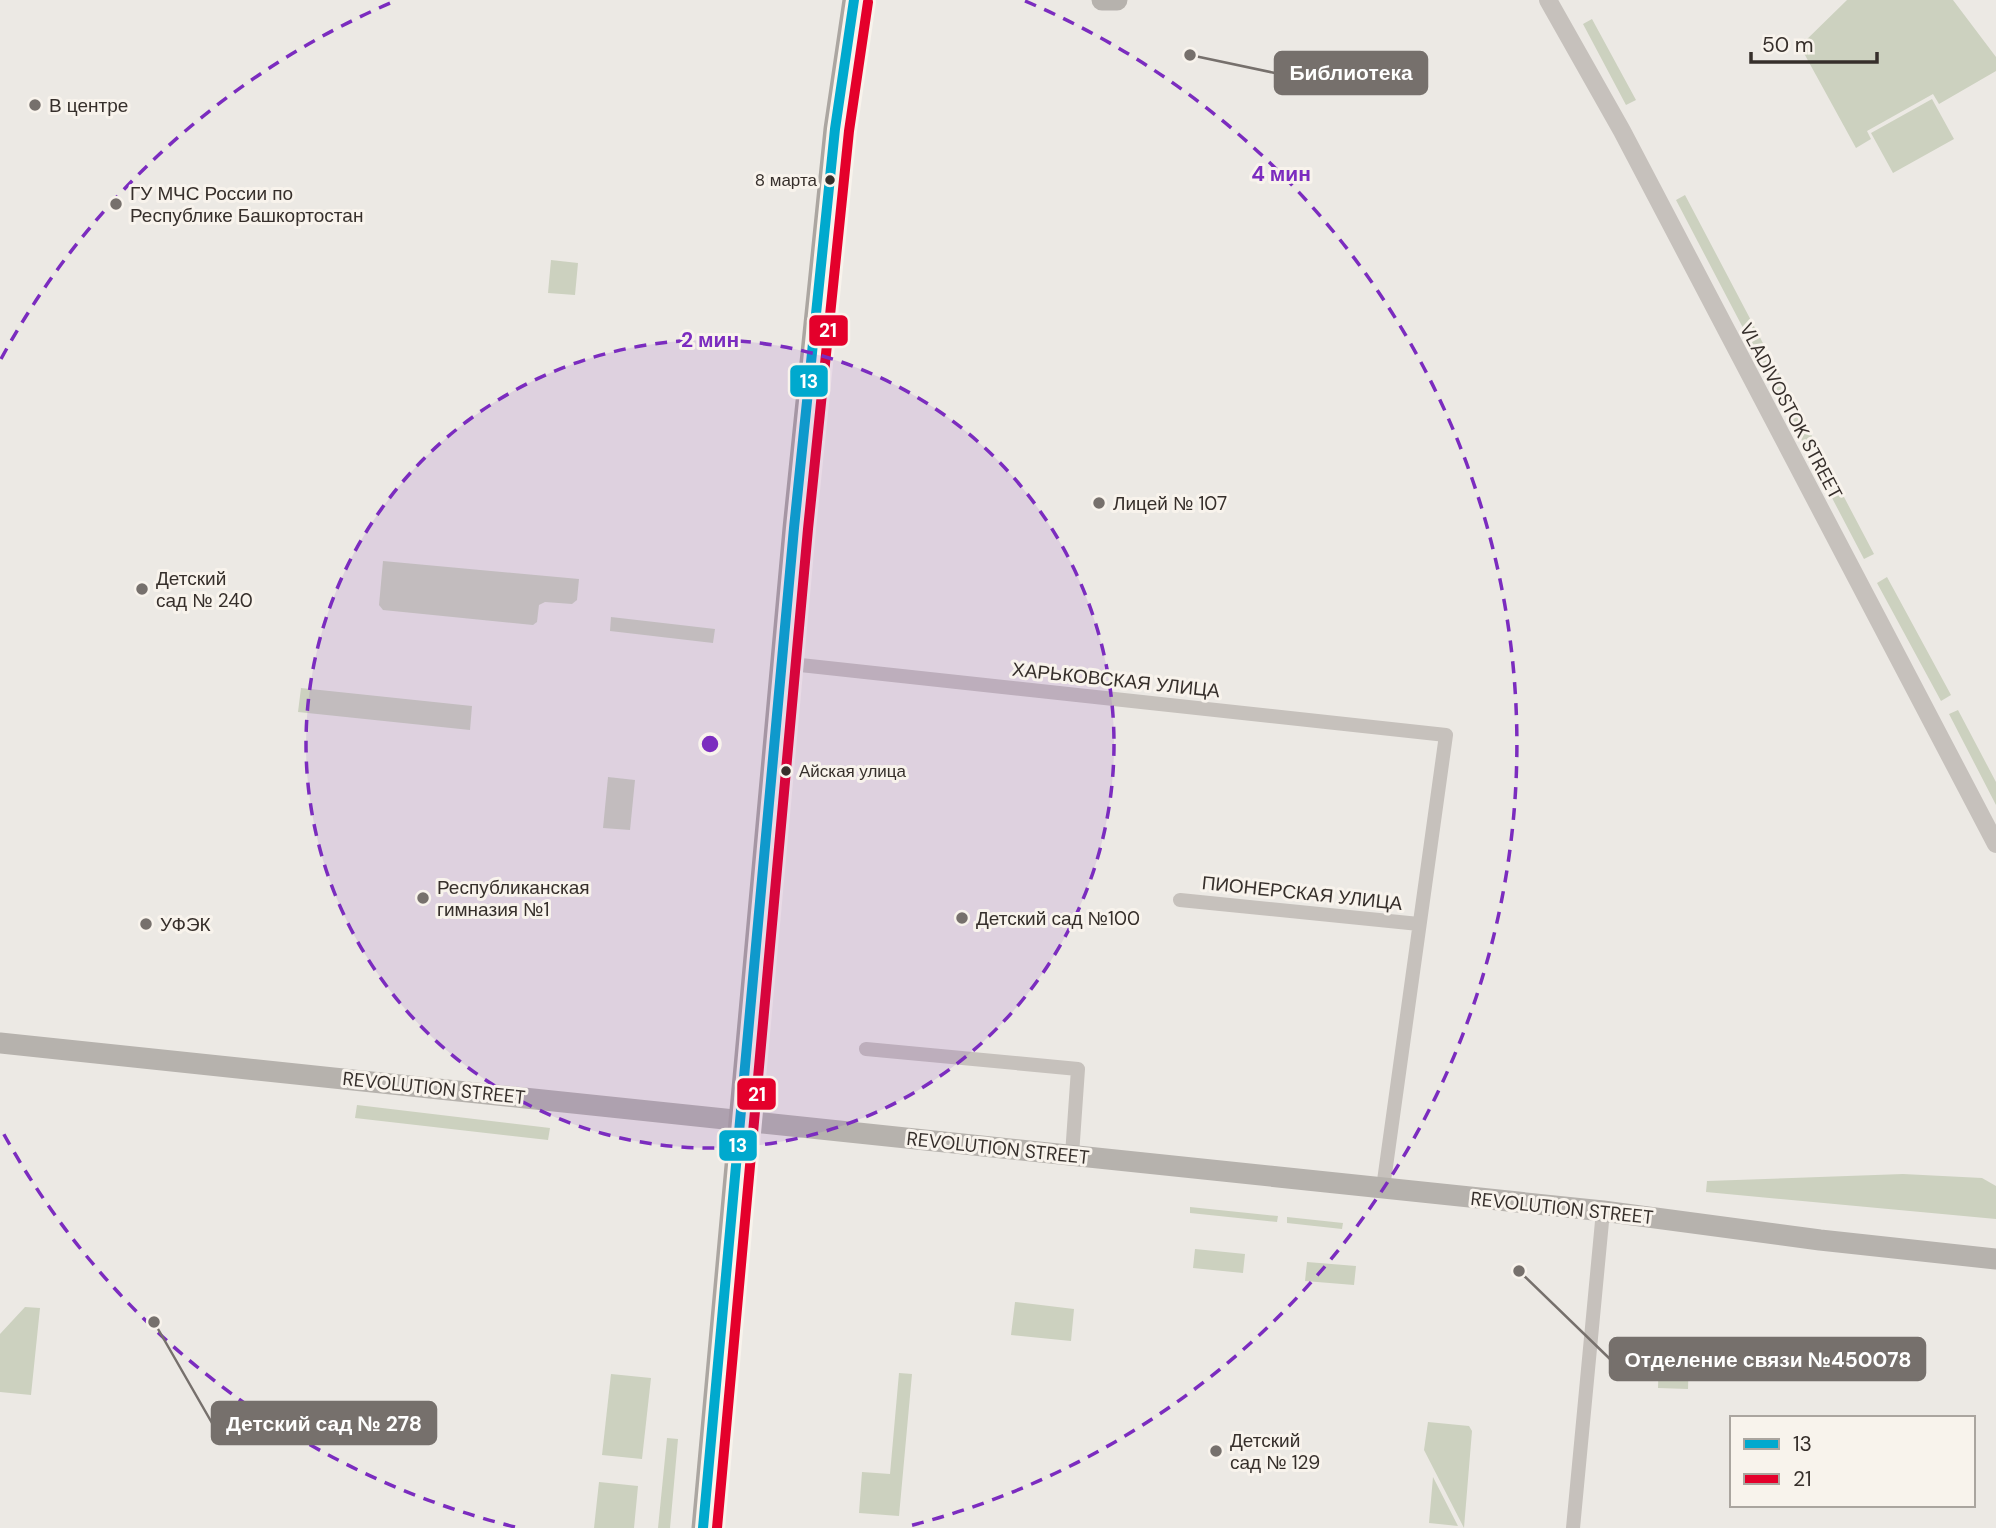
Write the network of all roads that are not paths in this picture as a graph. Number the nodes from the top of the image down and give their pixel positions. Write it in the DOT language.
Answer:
graph roads {
  1 [pos="854,0"];
  2 [pos="1102,0"];
  3 [pos="1116,0"];
  4 [pos="1548,0"];
  5 [pos="782,663"];
  6 [pos="1996,844"];
  7 [pos="1180,900"];
  8 [pos="1419,924"];
  9 [pos="0,1042"];
  10 [pos="866,1049"];
  11 [pos="740,1121"];
  12 [pos="1072,1156"];
  13 [pos="1383,1188"];
  14 [pos="1603,1212"];
  15 [pos="1996,1259"];
  16 [pos="703,1528"];
  17 [pos="1573,1528"];
  1 -- 5 [label="main road"];
  2 -- 3 [label="main road"];
  4 -- 6 [label="street, VLADIVOSTOK STREET"];
  5 -- 8 [label="street, ХАРЬКОВСКАЯ УЛИЦА"];
  5 -- 11 [label="main road"];
  7 -- 8 [label="street, ПИОНЕРСКАЯ УЛИЦА"];
  8 -- 13 [label="street"];
  9 -- 11 [label="main road, REVOLUTION STREET"];
  10 -- 12 [label="street"];
  11 -- 12 [label="main road, REVOLUTION STREET"];
  11 -- 16 [label="main road"];
  12 -- 13 [label="main road, REVOLUTION STREET"];
  13 -- 14 [label="main road, REVOLUTION STREET"];
  14 -- 15 [label="main road, REVOLUTION STREET"];
  14 -- 17 [label="street"];
}
